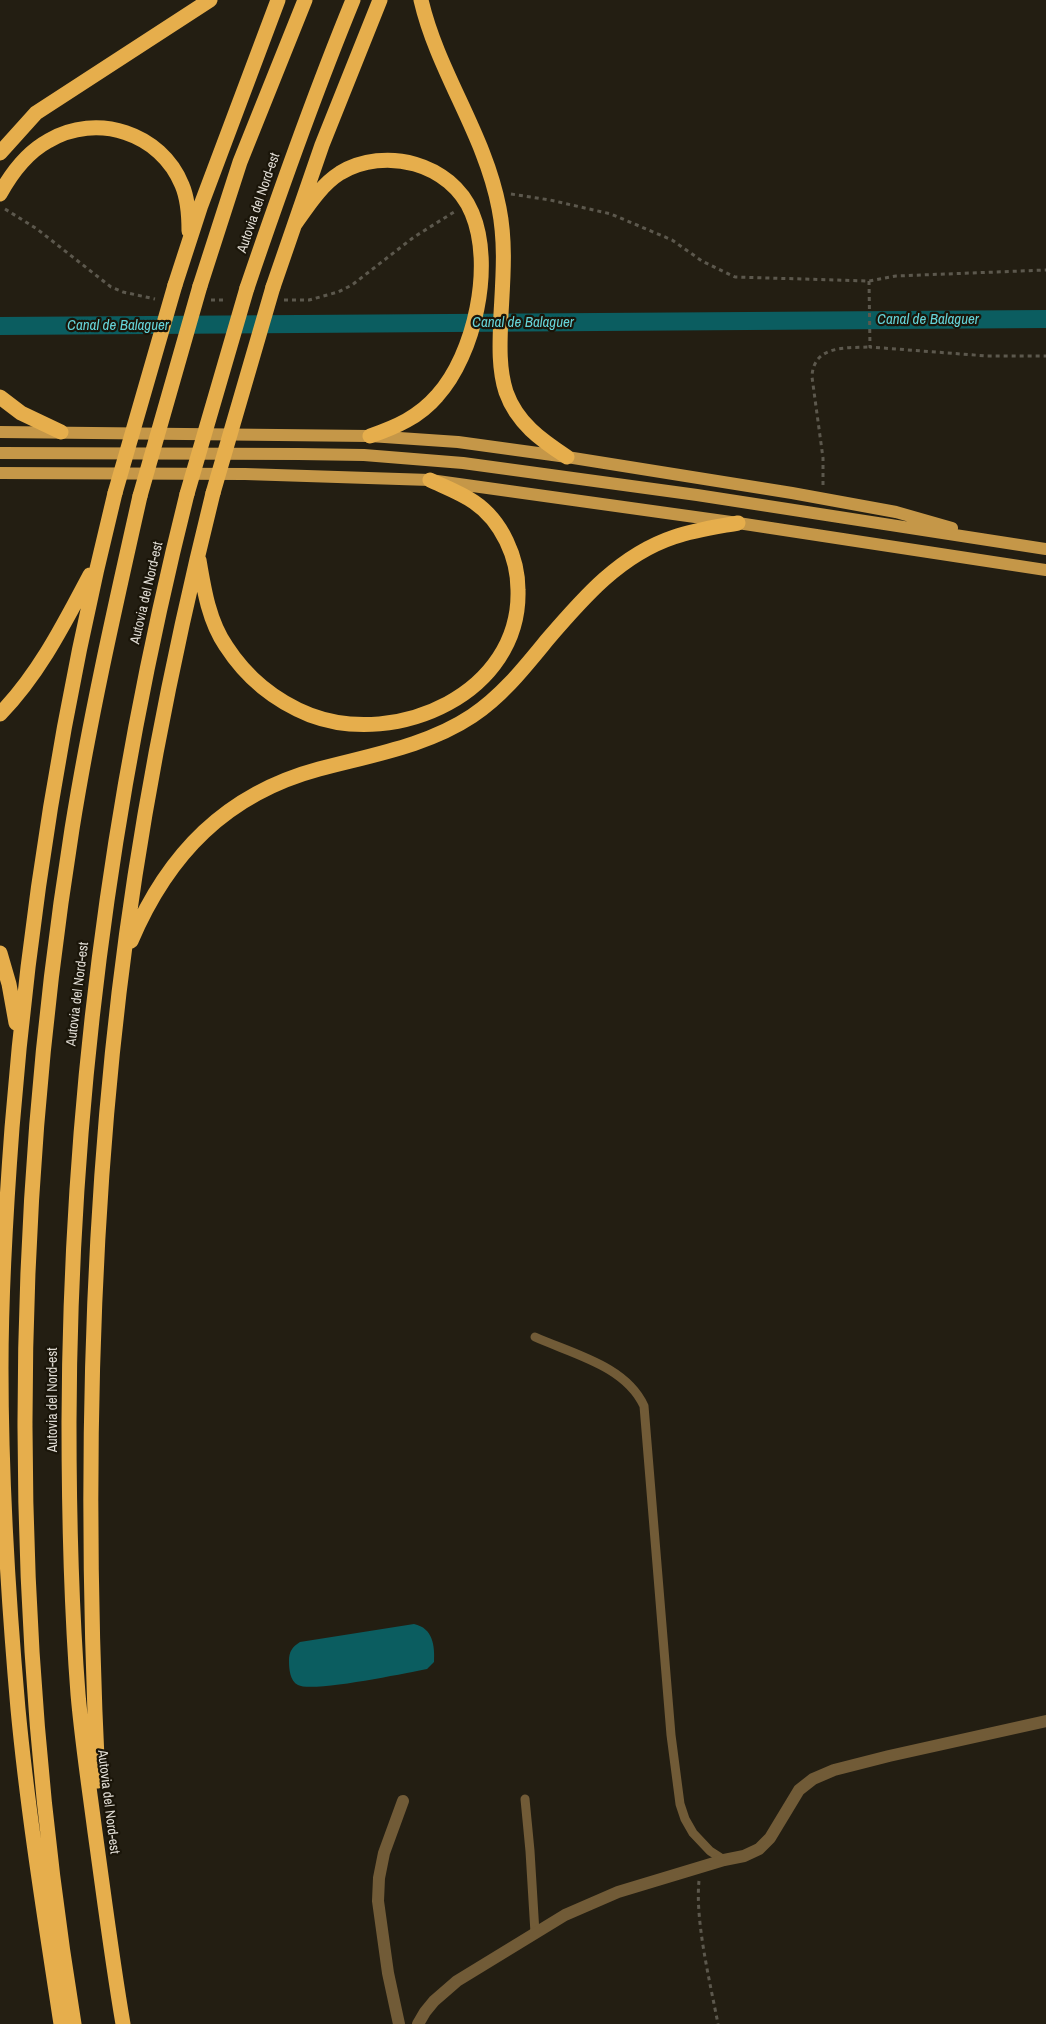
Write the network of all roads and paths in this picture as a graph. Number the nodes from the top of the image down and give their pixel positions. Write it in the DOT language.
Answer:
graph roads {
  1 [pos="210,0"];
  2 [pos="278,0"];
  3 [pos="305,0"];
  4 [pos="353,0"];
  5 [pos="380,0"];
  6 [pos="421,0"];
  7 [pos="0,153"];
  8 [pos="0,194"];
  9 [pos="511,194"];
  10 [pos="454,212"];
  11 [pos="294,224"];
  12 [pos="189,241"];
  13 [pos="1046,270"];
  14 [pos="869,281"];
  15 [pos="352,284"];
  16 [pos="870,347"];
  17 [pos="1046,356"];
  18 [pos="0,397"];
  19 [pos="0,432"];
  20 [pos="61,432"];
  21 [pos="370,436"];
  22 [pos="0,454"];
  23 [pos="567,457"];
  24 [pos="0,473"];
  25 [pos="430,480"];
  26 [pos="820,498"];
  27 [pos="738,523"];
  28 [pos="1010,544"];
  29 [pos="1046,549"];
  30 [pos="198,553"];
  31 [pos="99,559"];
  32 [pos="1046,570"];
  33 [pos="0,714"];
  34 [pos="0,953"];
  35 [pos="123,961"];
  36 [pos="19,1042"];
  37 [pos="535,1337"];
  38 [pos="1046,1721"];
  39 [pos="525,1799"];
  40 [pos="403,1801"];
  41 [pos="92,1808"];
  42 [pos="724,1860"];
  43 [pos="702,1868"];
  44 [pos="535,1933"];
  45 [pos="61,2024"];
  46 [pos="74,2024"];
  47 [pos="123,2024"];
  48 [pos="399,2024"];
  49 [pos="418,2024"];
  50 [pos="718,2024"];
  1 -- 7 [label="highway"];
  2 -- 12 [label="highway"];
  3 -- 46 [label="highway, Autovia del Nord-est, bridge"];
  4 -- 41 [label="highway, Autovia del Nord-est, bridge"];
  5 -- 11 [label="highway"];
  6 -- 23 [label="highway"];
  8 -- 12 [label="highway"];
  9 -- 14 [label="path"];
  10 -- 15 [label="path"];
  11 -- 21 [label="highway"];
  11 -- 30 [label="highway, bridge"];
  12 -- 31 [label="highway, bridge"];
  13 -- 14 [label="path"];
  14 -- 16 [label="path"];
  16 -- 17 [label="path"];
  16 -- 26 [label="path"];
  18 -- 20 [label="highway"];
  19 -- 20 [label="main road"];
  20 -- 21 [label="main road"];
  21 -- 23 [label="main road"];
  22 -- 28 [label="main road"];
  23 -- 26 [label="main road"];
  24 -- 25 [label="main road"];
  25 -- 27 [label="main road"];
  25 -- 30 [label="highway"];
  26 -- 28 [label="main road"];
  27 -- 32 [label="main road"];
  27 -- 35 [label="highway"];
  28 -- 29 [label="main road"];
  30 -- 35 [label="highway"];
  31 -- 33 [label="highway"];
  31 -- 36 [label="highway"];
  34 -- 36 [label="highway"];
  35 -- 41 [label="highway"];
  36 -- 45 [label="highway"];
  37 -- 42 [label="lane"];
  38 -- 42 [label="street"];
  39 -- 44 [label="lane"];
  40 -- 48 [label="street"];
  41 -- 47 [label="highway, Autovia del Nord-est"];
  42 -- 43 [label="street"];
  43 -- 44 [label="street"];
  43 -- 50 [label="path"];
  44 -- 49 [label="street"];
}
